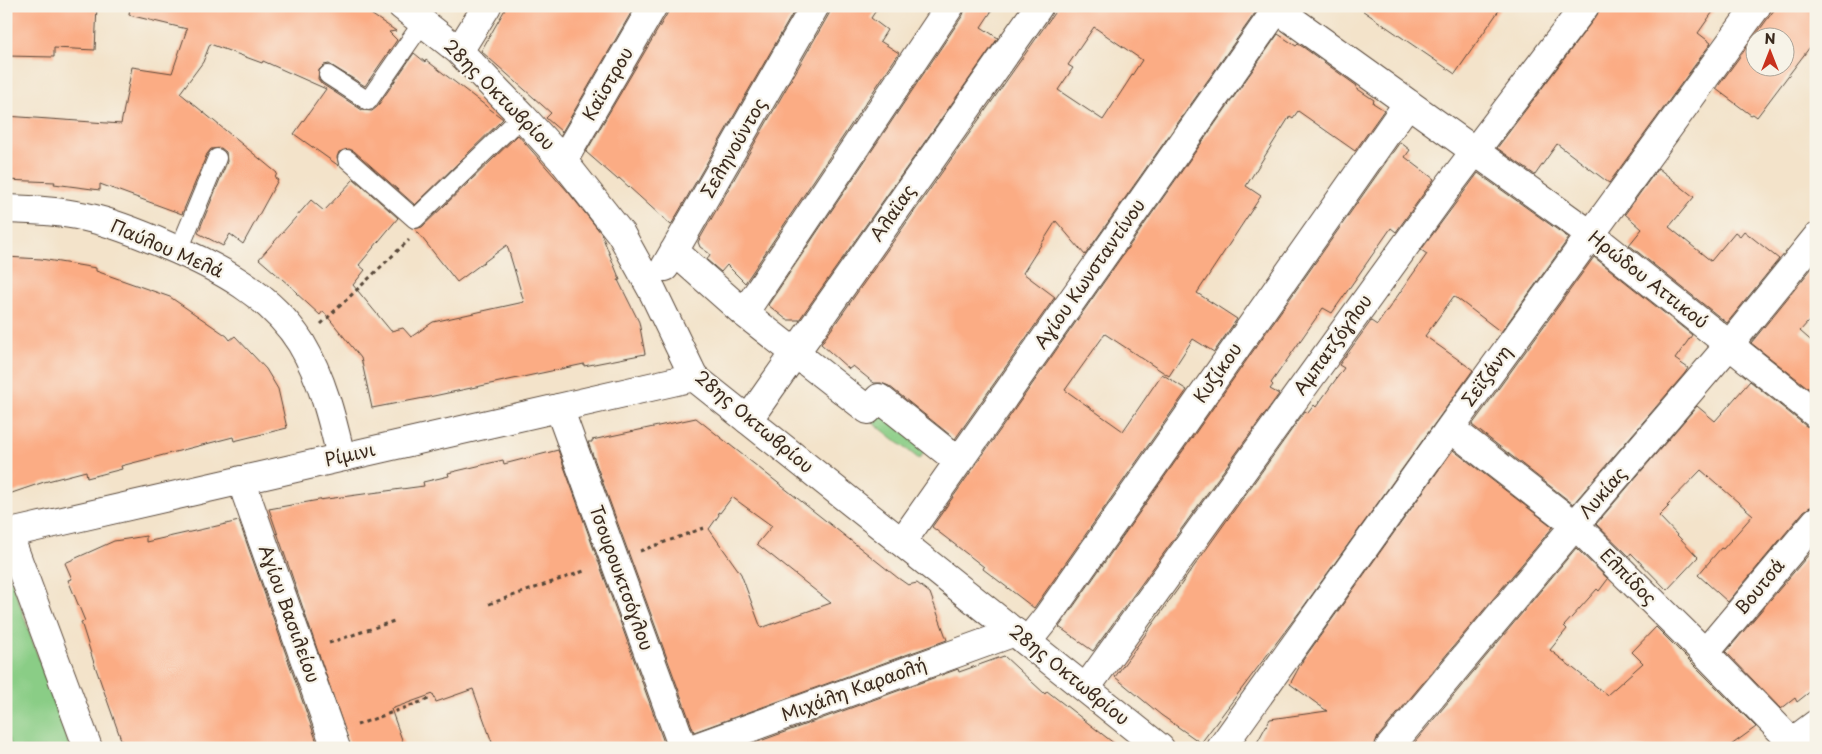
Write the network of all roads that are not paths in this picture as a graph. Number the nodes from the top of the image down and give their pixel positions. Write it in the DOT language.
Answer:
graph roads {
  1 [pos="487,6"];
  2 [pos="653,6"];
  3 [pos="815,6"];
  4 [pos="950,6"];
  5 [pos="1038,6"];
  6 [pos="1757,6"];
  7 [pos="1583,7"];
  8 [pos="1278,8"];
  9 [pos="413,14"];
  10 [pos="459,51"];
  11 [pos="328,75"];
  12 [pos="1408,103"];
  13 [pos="522,116"];
  14 [pos="1476,152"];
  15 [pos="217,158"];
  16 [pos="347,159"];
  17 [pos="564,161"];
  18 [pos="6,209"];
  19 [pos="1590,234"];
  20 [pos="1816,238"];
  21 [pos="179,250"];
  22 [pos="674,251"];
  23 [pos="652,290"];
  24 [pos="744,313"];
  25 [pos="1730,344"];
  26 [pos="795,353"];
  27 [pos="694,377"];
  28 [pos="558,408"];
  29 [pos="1816,414"];
  30 [pos="748,420"];
  31 [pos="1450,428"];
  32 [pos="341,457"];
  33 [pos="958,461"];
  34 [pos="241,480"];
  35 [pos="1816,521"];
  36 [pos="1576,525"];
  37 [pos="7,534"];
  38 [pos="902,542"];
  39 [pos="1021,637"];
  40 [pos="1705,653"];
  41 [pos="1086,688"];
  42 [pos="1816,724"];
  43 [pos="334,741"];
  44 [pos="1788,745"];
  45 [pos="88,748"];
  46 [pos="683,748"];
  47 [pos="694,748"];
  48 [pos="1160,748"];
  49 [pos="1221,748"];
  50 [pos="1389,748"];
  1 -- 10 [label="street"];
  2 -- 17 [label="street, Καϊστρου"];
  3 -- 22 [label="street, Σεληνούντος"];
  4 -- 24 [label="street"];
  5 -- 26 [label="street, Αλαϊας"];
  6 -- 19 [label="street, Σεϊζάνη"];
  7 -- 14 [label="street, Αμπατζόγλου"];
  8 -- 12 [label="street, Ηρώδου Αττικού"];
  8 -- 33 [label="street, Αγίου Κωνσταντίνου"];
  9 -- 10 [label="street, 28ης Οκτωβρίου"];
  9 -- 11 [label="lane"];
  10 -- 13 [label="street, 28ης Οκτωβρίου"];
  12 -- 14 [label="street, Ηρώδου Αττικού"];
  12 -- 39 [label="street, Κυζίκου"];
  13 -- 16 [label="lane"];
  13 -- 17 [label="street, 28ης Οκτωβρίου"];
  14 -- 19 [label="street, Ηρώδου Αττικού"];
  14 -- 41 [label="street, Αμπατζόγλου"];
  15 -- 21 [label="lane"];
  17 -- 23 [label="street, 28ης Οκτωβρίου"];
  18 -- 21 [label="street, Παύλου Μελά"];
  19 -- 25 [label="street, Ηρώδου Αττικού"];
  19 -- 31 [label="street, Σεϊζάνη"];
  20 -- 25 [label="street, Λυκίας"];
  21 -- 32 [label="street, Παύλου Μελά"];
  22 -- 23 [label="street, Σεληνούντος"];
  22 -- 24 [label="street"];
  23 -- 27 [label="street, 28ης Οκτωβρίου"];
  24 -- 26 [label="street"];
  25 -- 29 [label="street, Ηρώδου Αττικού"];
  25 -- 36 [label="street, Λυκίας"];
  26 -- 30 [label="street, Αλαϊας"];
  26 -- 33 [label="street"];
  27 -- 28 [label="street, Ρίμινι"];
  27 -- 30 [label="street, 28ης Οκτωβρίου"];
  28 -- 32 [label="street, Ρίμινι"];
  28 -- 46 [label="street, Τσουρουκτσόγλου"];
  30 -- 38 [label="street, 28ης Οκτωβρίου"];
  31 -- 36 [label="street, Ελπίδος"];
  31 -- 49 [label="street, Σεϊζάνη"];
  32 -- 34 [label="street, Ρίμινι"];
  33 -- 38 [label="street, Αγίου Κωνσταντίνου"];
  34 -- 37 [label="street, Ρίμινι"];
  34 -- 43 [label="street, Αγίου Βασιλείου"];
  35 -- 40 [label="street, Βουτσά"];
  36 -- 40 [label="street, Ελπίδος"];
  36 -- 50 [label="street, Λυκίας"];
  37 -- 45 [label="street"];
  38 -- 39 [label="street, 28ης Οκτωβρίου"];
  39 -- 41 [label="street, 28ης Οκτωβρίου"];
  39 -- 47 [label="street, Μιχάλη Καραολή"];
  40 -- 44 [label="street, Ελπίδος"];
  41 -- 48 [label="street, 28ης Οκτωβρίου"];
  42 -- 44 [label="street"];
}
